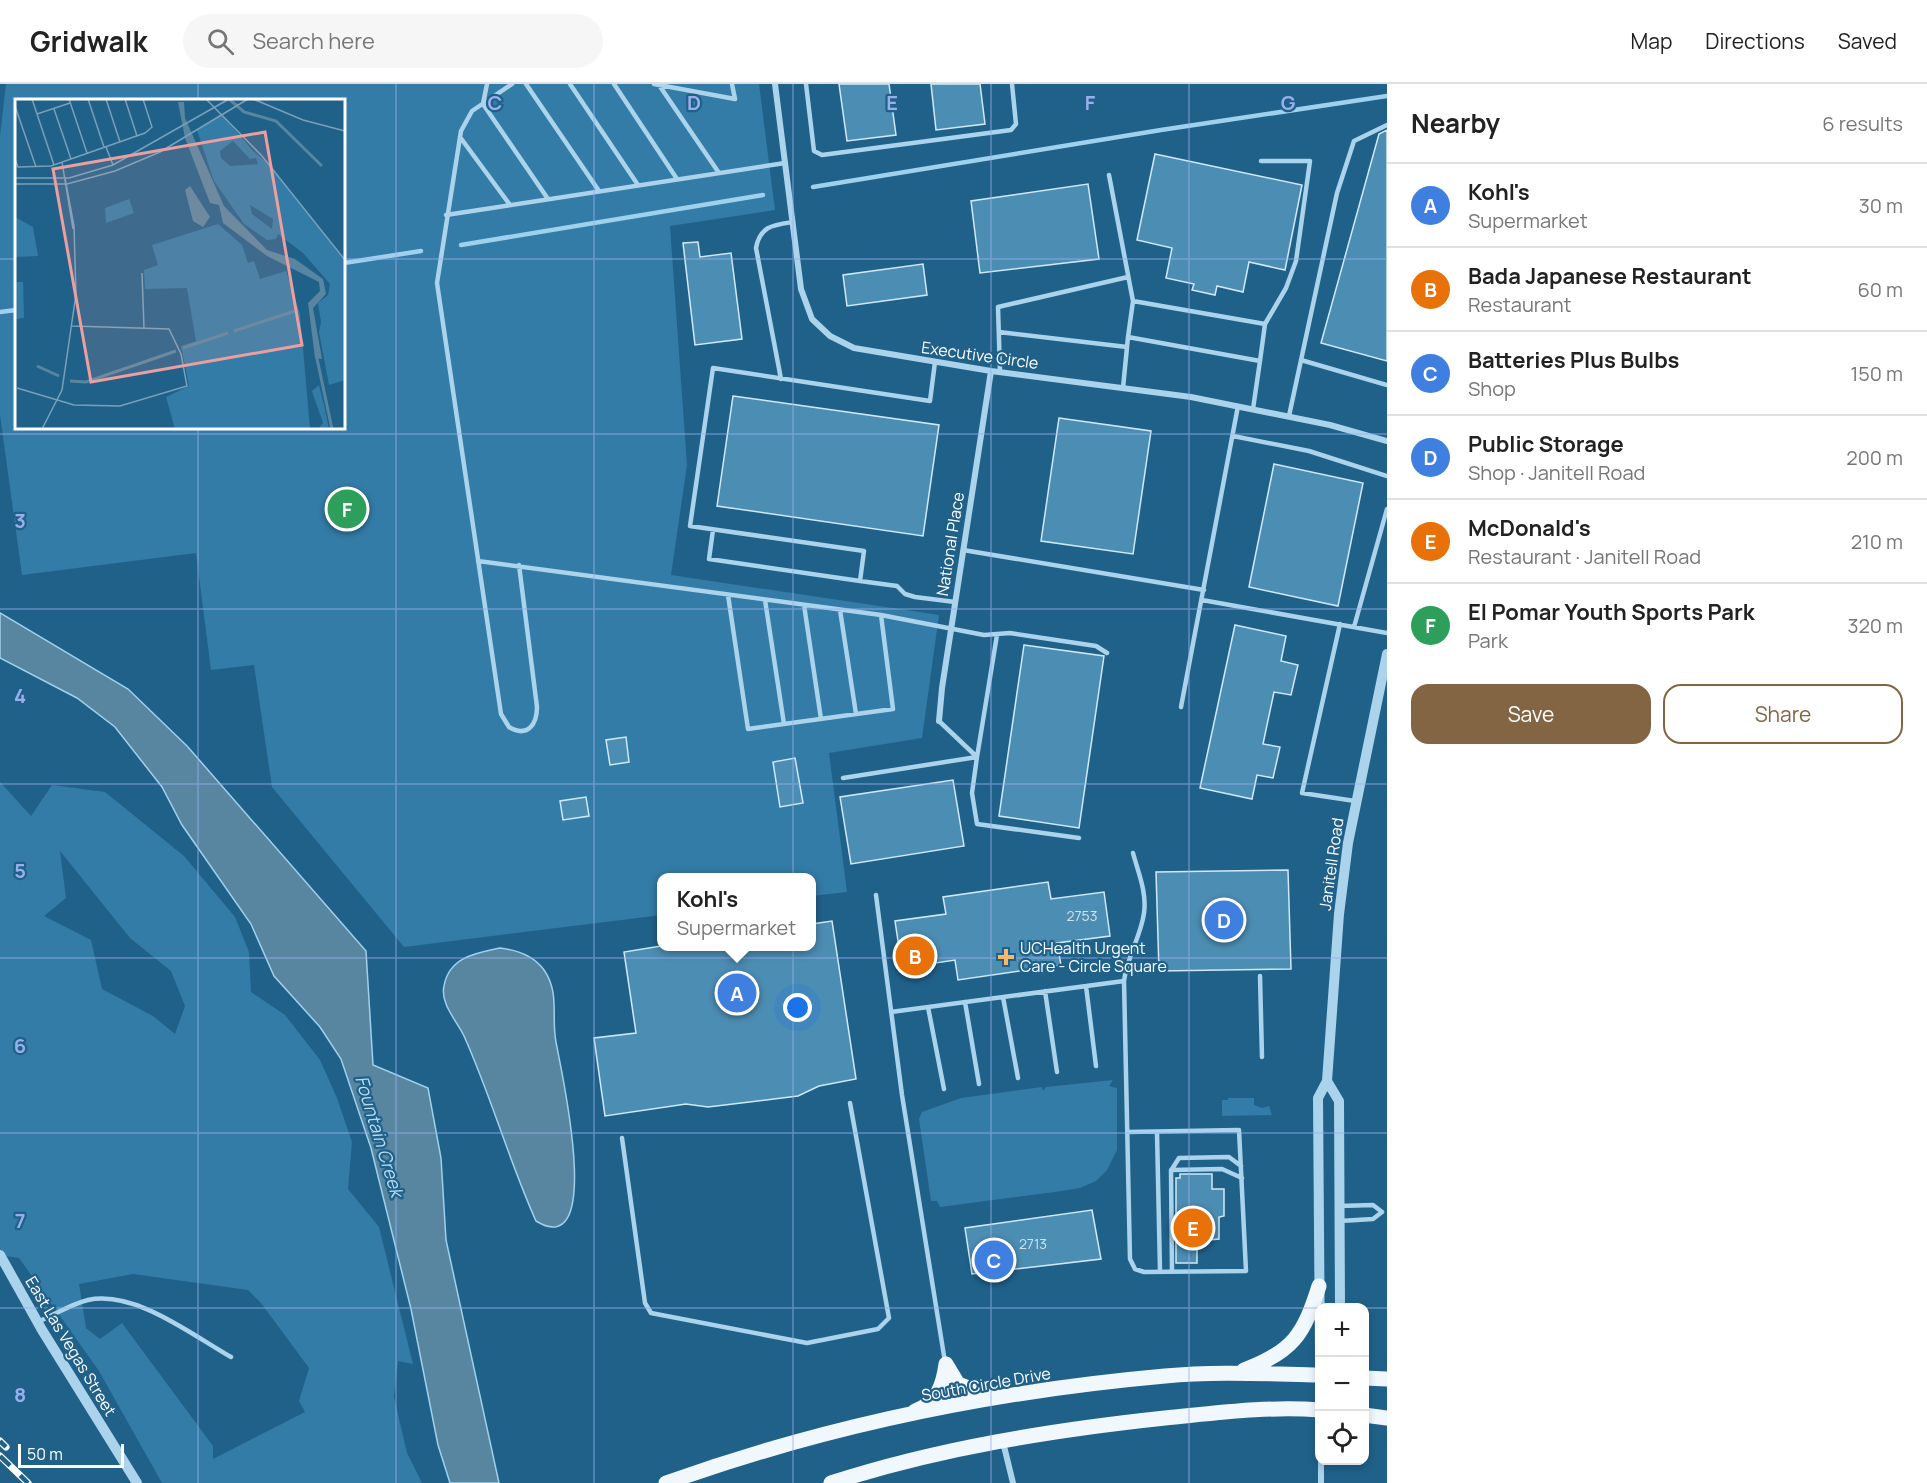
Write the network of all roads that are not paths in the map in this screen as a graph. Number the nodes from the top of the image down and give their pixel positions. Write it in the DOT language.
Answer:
graph roads {
  1 [pos="487,84"];
  2 [pos="512,84"];
  3 [pos="526,84"];
  4 [pos="570,84"];
  5 [pos="614,84"];
  6 [pos="657,84"];
  7 [pos="732,84"];
  8 [pos="775,84"];
  9 [pos="806,84"];
  10 [pos="1012,84"];
  11 [pos="483,104"];
  12 [pos="1387,125"];
  13 [pos="460,137"];
  14 [pos="1261,160"];
  15 [pos="785,163"];
  16 [pos="719,173"];
  17 [pos="1109,175"];
  18 [pos="677,179"];
  19 [pos="638,185"];
  20 [pos="599,191"];
  21 [pos="548,199"];
  22 [pos="510,205"];
  23 [pos="446,215"];
  24 [pos="793,222"];
  25 [pos="1128,277"];
  26 [pos="1133,301"];
  27 [pos="1265,324"];
  28 [pos="999,332"];
  29 [pos="1128,337"];
  30 [pos="1127,347"];
  31 [pos="1301,360"];
  32 [pos="1260,361"];
  33 [pos="935,362"];
  34 [pos="991,371"];
  35 [pos="1000,372"];
  36 [pos="781,379"];
  37 [pos="1387,385"];
  38 [pos="1123,388"];
  39 [pos="1238,406"];
  40 [pos="1253,409"];
  41 [pos="1289,416"];
  42 [pos="1233,436"];
  43 [pos="1387,441"];
  44 [pos="1387,476"];
  45 [pos="1387,509"];
  46 [pos="713,530"];
  47 [pos="963,550"];
  48 [pos="478,561"];
  49 [pos="519,565"];
  50 [pos="860,581"];
  51 [pos="1204,590"];
  52 [pos="728,595"];
  53 [pos="765,600"];
  54 [pos="1202,600"];
  55 [pos="955,602"];
  56 [pos="804,605"];
  57 [pos="840,610"];
  58 [pos="881,615"];
  59 [pos="1340,624"];
  60 [pos="1354,627"];
  61 [pos="951,628"];
  62 [pos="1387,633"];
  63 [pos="997,635"];
  64 [pos="1107,652"];
  65 [pos="1387,654"];
  66 [pos="1181,707"];
  67 [pos="856,714"];
  68 [pos="821,719"];
  69 [pos="939,721"];
  70 [pos="784,724"];
  71 [pos="977,757"];
  72 [pos="843,778"];
  73 [pos="1355,801"];
  74 [pos="1078,838"];
  75 [pos="1133,853"];
  76 [pos="876,895"];
  77 [pos="1260,976"];
  78 [pos="1124,981"];
  79 [pos="1086,986"];
  80 [pos="1045,991"];
  81 [pos="1003,997"];
  82 [pos="965,1002"];
  83 [pos="928,1006"];
  84 [pos="891,1012"];
  85 [pos="1262,1057"];
  86 [pos="1096,1066"];
  87 [pos="1057,1072"];
  88 [pos="1018,1078"];
  89 [pos="1327,1081"];
  90 [pos="979,1084"];
  91 [pos="944,1089"];
  92 [pos="850,1103"];
  93 [pos="1128,1132"];
  94 [pos="1157,1132"];
  95 [pos="622,1138"];
  96 [pos="1241,1166"];
  97 [pos="1171,1170"];
  98 [pos="1242,1179"];
  99 [pos="1340,1206"];
  100 [pos="1340,1221"];
  101 [pos="0,1255"];
  102 [pos="1160,1271"];
  103 [pos="1172,1271"];
  104 [pos="1319,1286"];
  105 [pos="1340,1303"];
  106 [pos="38,1322"];
  107 [pos="231,1357"];
  108 [pos="1320,1357"];
  109 [pos="946,1364"];
  110 [pos="1235,1373"];
  111 [pos="1315,1375"];
  112 [pos="1369,1378"];
  113 [pos="1387,1379"];
  114 [pos="999,1398"];
  115 [pos="1315,1410"];
  116 [pos="1369,1416"];
  117 [pos="902,1417"];
  118 [pos="1387,1418"];
  119 [pos="1003,1441"];
  120 [pos="1321,1465"];
  121 [pos="137,1483"];
  122 [pos="666,1483"];
  123 [pos="831,1483"];
  124 [pos="1013,1483"];
  125 [pos="1321,1483"];
  1 -- 11 [label="lane"];
  2 -- 11 [label="lane"];
  3 -- 20 [label="lane"];
  4 -- 19 [label="lane"];
  5 -- 18 [label="lane"];
  6 -- 7 [label="lane"];
  6 -- 16 [label="lane"];
  8 -- 15 [label="street, Executive Circle"];
  9 -- 10 [label="lane"];
  11 -- 13 [label="lane"];
  11 -- 21 [label="lane"];
  12 -- 31 [label="lane"];
  13 -- 22 [label="lane"];
  13 -- 23 [label="lane"];
  14 -- 27 [label="lane"];
  15 -- 16 [label="lane"];
  15 -- 24 [label="street, Executive Circle"];
  16 -- 18 [label="lane"];
  17 -- 25 [label="lane"];
  18 -- 19 [label="lane"];
  19 -- 20 [label="lane"];
  20 -- 21 [label="lane"];
  21 -- 22 [label="lane"];
  22 -- 23 [label="lane"];
  23 -- 48 [label="lane"];
  24 -- 33 [label="street, Executive Circle"];
  24 -- 36 [label="lane"];
  25 -- 26 [label="lane"];
  25 -- 28 [label="lane"];
  26 -- 27 [label="lane"];
  26 -- 29 [label="lane"];
  27 -- 32 [label="lane"];
  28 -- 30 [label="lane"];
  28 -- 35 [label="lane"];
  29 -- 30 [label="lane"];
  29 -- 32 [label="lane"];
  30 -- 38 [label="lane"];
  31 -- 37 [label="lane"];
  31 -- 41 [label="lane"];
  32 -- 40 [label="lane"];
  33 -- 34 [label="street, Executive Circle"];
  33 -- 36 [label="lane"];
  34 -- 35 [label="street, Executive Circle"];
  34 -- 47 [label="street, National Place"];
  35 -- 38 [label="street, Executive Circle"];
  36 -- 46 [label="lane"];
  38 -- 39 [label="street, Executive Circle"];
  39 -- 40 [label="street, Executive Circle"];
  39 -- 42 [label="lane"];
  40 -- 41 [label="street, Executive Circle"];
  41 -- 43 [label="street, Executive Circle"];
  42 -- 44 [label="lane"];
  42 -- 51 [label="lane"];
  45 -- 60 [label="lane"];
  46 -- 50 [label="lane"];
  46 -- 50 [label="lane"];
  47 -- 51 [label="lane"];
  47 -- 55 [label="street, National Place"];
  48 -- 49 [label="lane"];
  48 -- 49 [label="lane"];
  49 -- 52 [label="lane"];
  50 -- 55 [label="lane"];
  51 -- 54 [label="lane"];
  52 -- 53 [label="lane"];
  52 -- 70 [label="lane"];
  53 -- 56 [label="lane"];
  53 -- 70 [label="lane"];
  54 -- 59 [label="lane"];
  54 -- 66 [label="lane"];
  55 -- 61 [label="street, National Place"];
  56 -- 57 [label="lane"];
  56 -- 68 [label="lane"];
  57 -- 58 [label="lane"];
  57 -- 67 [label="lane"];
  58 -- 61 [label="lane"];
  58 -- 67 [label="lane"];
  59 -- 60 [label="lane"];
  59 -- 73 [label="lane"];
  60 -- 62 [label="lane"];
  61 -- 63 [label="lane"];
  61 -- 69 [label="street, National Place"];
  63 -- 64 [label="lane"];
  63 -- 71 [label="lane"];
  65 -- 73 [label="street, Janitell Road"];
  67 -- 68 [label="lane"];
  68 -- 70 [label="lane"];
  69 -- 71 [label="lane"];
  71 -- 72 [label="lane"];
  71 -- 74 [label="lane"];
  73 -- 89 [label="street, Janitell Road"];
  75 -- 78 [label="lane"];
  76 -- 84 [label="lane"];
  77 -- 85 [label="lane"];
  78 -- 79 [label="lane"];
  78 -- 93 [label="lane"];
  79 -- 80 [label="lane"];
  79 -- 86 [label="lane"];
  80 -- 81 [label="lane"];
  80 -- 87 [label="lane"];
  81 -- 82 [label="lane"];
  81 -- 88 [label="lane"];
  82 -- 83 [label="lane"];
  82 -- 90 [label="lane"];
  83 -- 84 [label="lane"];
  83 -- 91 [label="lane"];
  84 -- 109 [label="lane"];
  89 -- 99 [label="street, Janitell Road"];
  89 -- 104 [label="street, Janitell Road"];
  92 -- 95 [label="lane"];
  93 -- 94 [label="lane"];
  93 -- 102 [label="lane"];
  94 -- 96 [label="lane"];
  94 -- 102 [label="lane"];
  96 -- 97 [label="lane"];
  96 -- 98 [label="lane"];
  97 -- 98 [label="lane"];
  97 -- 103 [label="lane"];
  98 -- 103 [label="lane"];
  99 -- 100 [label="street, Janitell Road"];
  99 -- 100 [label="lane"];
  100 -- 105 [label="street, Janitell Road"];
  101 -- 106 [label="street, East Las Vegas Street"];
  102 -- 103 [label="lane"];
  104 -- 108 [label="street, Janitell Road"];
  104 -- 110 [label="main road"];
  106 -- 107 [label="lane"];
  106 -- 121 [label="street, East Las Vegas Street"];
  109 -- 114 [label="main road"];
  109 -- 117 [label="main road"];
  110 -- 111 [label="main road, South Circle Drive"];
  110 -- 114 [label="main road, South Circle Drive"];
  112 -- 113 [label="main road"];
  114 -- 117 [label="main road, South Circle Drive"];
  115 -- 119 [label="main road"];
  116 -- 118 [label="main road"];
  117 -- 122 [label="main road, South Circle Drive"];
  119 -- 123 [label="main road"];
  119 -- 124 [label="street"];
  120 -- 125 [label="street"];
}
